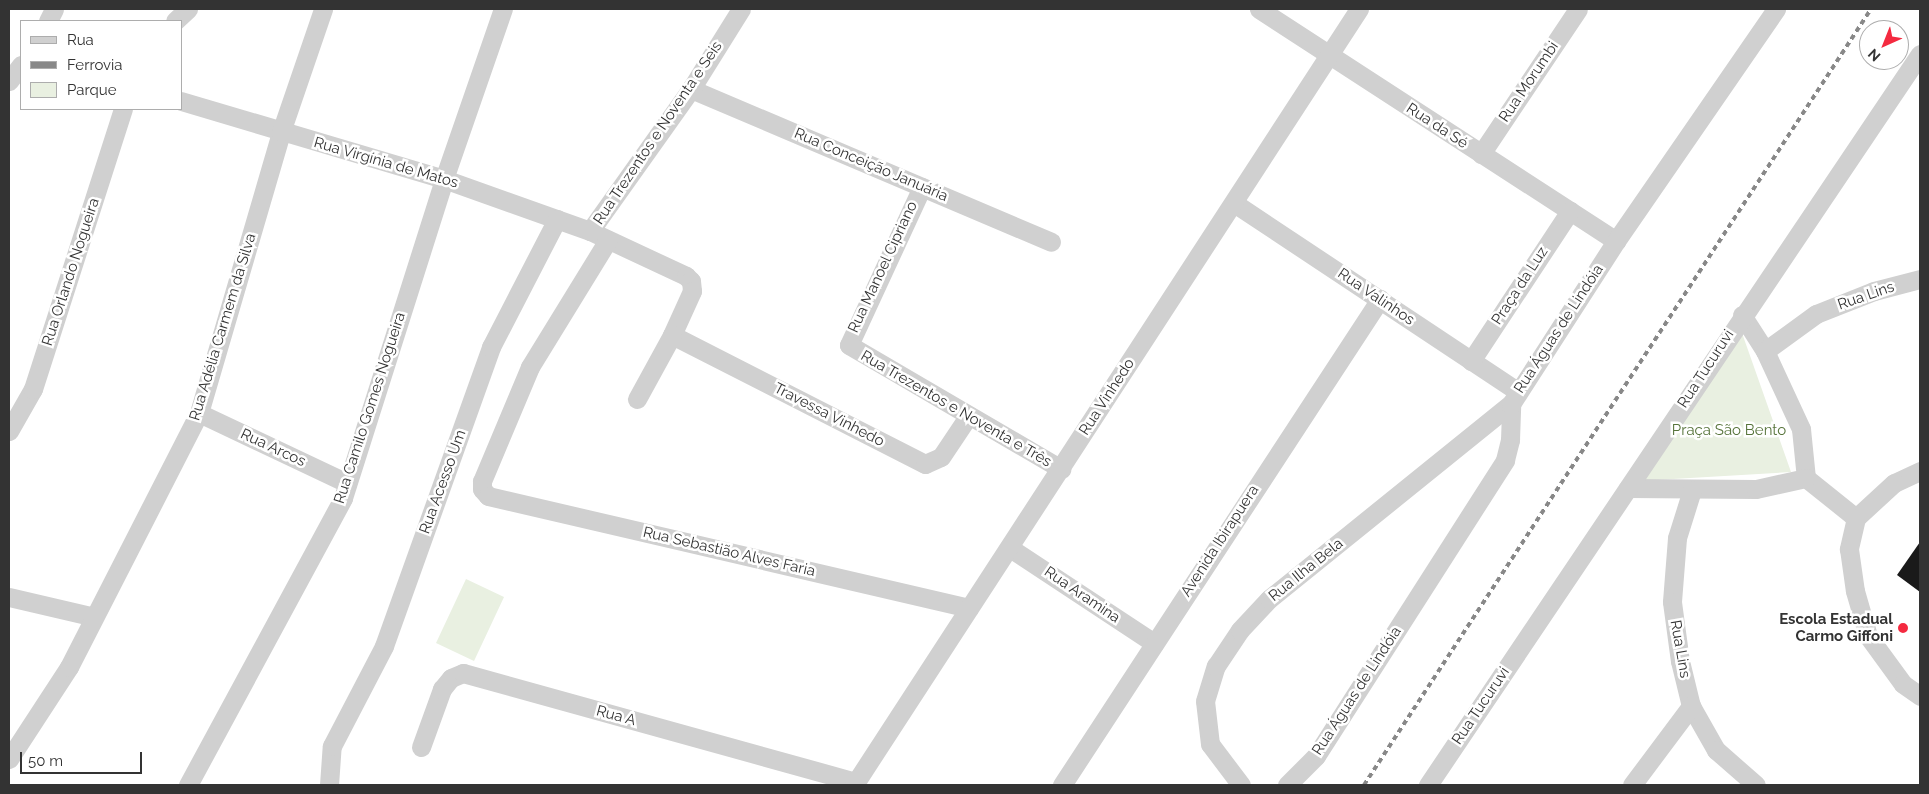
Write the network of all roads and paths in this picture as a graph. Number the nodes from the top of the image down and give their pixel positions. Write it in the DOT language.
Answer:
graph roads {
  1 [pos="188,9"];
  2 [pos="323,9"];
  3 [pos="503,9"];
  4 [pos="741,9"];
  5 [pos="1259,9"];
  6 [pos="1359,9"];
  7 [pos="1578,9"];
  8 [pos="1776,9"];
  9 [pos="176,20"];
  10 [pos="1920,54"];
  11 [pos="1328,55"];
  12 [pos="20,66"];
  13 [pos="9,81"];
  14 [pos="691,89"];
  15 [pos="182,101"];
  16 [pos="123,110"];
  17 [pos="281,132"];
  18 [pos="1481,154"];
  19 [pos="444,179"];
  20 [pos="922,187"];
  21 [pos="1234,203"];
  22 [pos="1570,211"];
  23 [pos="557,219"];
  24 [pos="590,231"];
  25 [pos="608,240"];
  26 [pos="1616,241"];
  27 [pos="1052,242"];
  28 [pos="1920,279"];
  29 [pos="1380,299"];
  30 [pos="1742,315"];
  31 [pos="672,335"];
  32 [pos="851,348"];
  33 [pos="1765,352"];
  34 [pos="1471,361"];
  35 [pos="1515,398"];
  36 [pos="638,399"];
  37 [pos="199,413"];
  38 [pos="969,415"];
  39 [pos="9,431"];
  40 [pos="1061,469"];
  41 [pos="1920,471"];
  42 [pos="1806,478"];
  43 [pos="347,483"];
  44 [pos="1628,488"];
  45 [pos="1692,490"];
  46 [pos="1856,518"];
  47 [pos="1010,548"];
  48 [pos="9,597"];
  49 [pos="969,608"];
  50 [pos="94,616"];
  51 [pos="1154,643"];
  52 [pos="1920,696"];
  53 [pos="1692,706"];
  54 [pos="421,747"];
  55 [pos="9,759"];
  56 [pos="854,784"];
  57 [pos="188,785"];
  58 [pos="329,785"];
  59 [pos="1062,785"];
  60 [pos="1240,785"];
  61 [pos="1288,785"];
  62 [pos="1428,785"];
  63 [pos="1632,785"];
  64 [pos="1756,785"];
  1 -- 9 [label="street"];
  2 -- 17 [label="street, Rua Adélia Carmem da Silva"];
  3 -- 19 [label="street, Rua Camilo Gomes Nogueira"];
  4 -- 14 [label="street, Rua Trezentos e Noventa e Seis"];
  5 -- 11 [label="street, Rua da Sé"];
  6 -- 11 [label="street, Rua Vinhedo"];
  7 -- 18 [label="street, Rua Morumbi"];
  8 -- 26 [label="street, Rua Águas de Lindóia"];
  10 -- 30 [label="street, Rua Tucuruvi"];
  11 -- 18 [label="street, Rua da Sé"];
  11 -- 21 [label="street, Rua Vinhedo"];
  12 -- 13 [label="street"];
  14 -- 20 [label="street, Rua Conceição Januária"];
  14 -- 24 [label="street, Rua Trezentos e Noventa e Seis"];
  15 -- 17 [label="street, Rua Virgínia de Matos"];
  16 -- 39 [label="street, Rua Orlando Nogueira"];
  17 -- 19 [label="street, Rua Virgínia de Matos"];
  17 -- 37 [label="street, Rua Adélia Carmem da Silva"];
  18 -- 22 [label="street, Rua da Sé"];
  19 -- 23 [label="street, Rua Virgínia de Matos"];
  19 -- 43 [label="street, Rua Camilo Gomes Nogueira"];
  20 -- 27 [label="street, Rua Conceição Januária"];
  20 -- 32 [label="street, Rua Manoel Cipriano"];
  21 -- 29 [label="street, Rua Valinhos"];
  21 -- 40 [label="street, Rua Vinhedo"];
  22 -- 26 [label="street, Rua da Sé"];
  22 -- 34 [label="street, Praça da Luz"];
  23 -- 24 [label="street, Rua Virgínia de Matos"];
  23 -- 58 [label="street, Rua Acesso Um"];
  24 -- 25 [label="street"];
  25 -- 31 [label="street"];
  25 -- 49 [label="street, Rua Sebastião Alves Faria"];
  26 -- 35 [label="street, Rua Águas de Lindóia"];
  28 -- 33 [label="street, Rua Lins"];
  29 -- 34 [label="street, Rua Valinhos"];
  29 -- 51 [label="street, Avenida Ibirapuera"];
  30 -- 33 [label="street"];
  30 -- 44 [label="street, Rua Tucuruvi"];
  31 -- 36 [label="street"];
  31 -- 38 [label="street, Travessa Vinhedo"];
  32 -- 38 [label="street, Rua Trezentos e Noventa e Três"];
  33 -- 42 [label="street"];
  34 -- 35 [label="street, Rua Valinhos"];
  35 -- 60 [label="street, Rua Ilha Bela"];
  35 -- 61 [label="street, Rua Águas de Lindóia"];
  37 -- 43 [label="street, Rua Arcos"];
  37 -- 50 [label="street, Rua Adélia Carmem da Silva"];
  38 -- 40 [label="street, Rua Trezentos e Noventa e Três"];
  40 -- 47 [label="street, Rua Vinhedo"];
  41 -- 46 [label="street"];
  42 -- 45 [label="street"];
  42 -- 46 [label="street"];
  43 -- 57 [label="street, Rua Camilo Gomes Nogueira"];
  44 -- 45 [label="street"];
  44 -- 62 [label="street, Rua Tucuruvi"];
  45 -- 53 [label="street, Rua Lins"];
  46 -- 52 [label="street"];
  47 -- 49 [label="street, Rua Vinhedo"];
  47 -- 51 [label="street, Rua Aramina"];
  48 -- 50 [label="street"];
  49 -- 56 [label="street, Rua Vinhedo"];
  50 -- 55 [label="street, Rua Adélia Carmem da Silva"];
  51 -- 59 [label="street, Avenida Ibirapuera"];
  53 -- 63 [label="street"];
  53 -- 64 [label="street, Rua Lins"];
  54 -- 56 [label="street, Rua A"];
}
